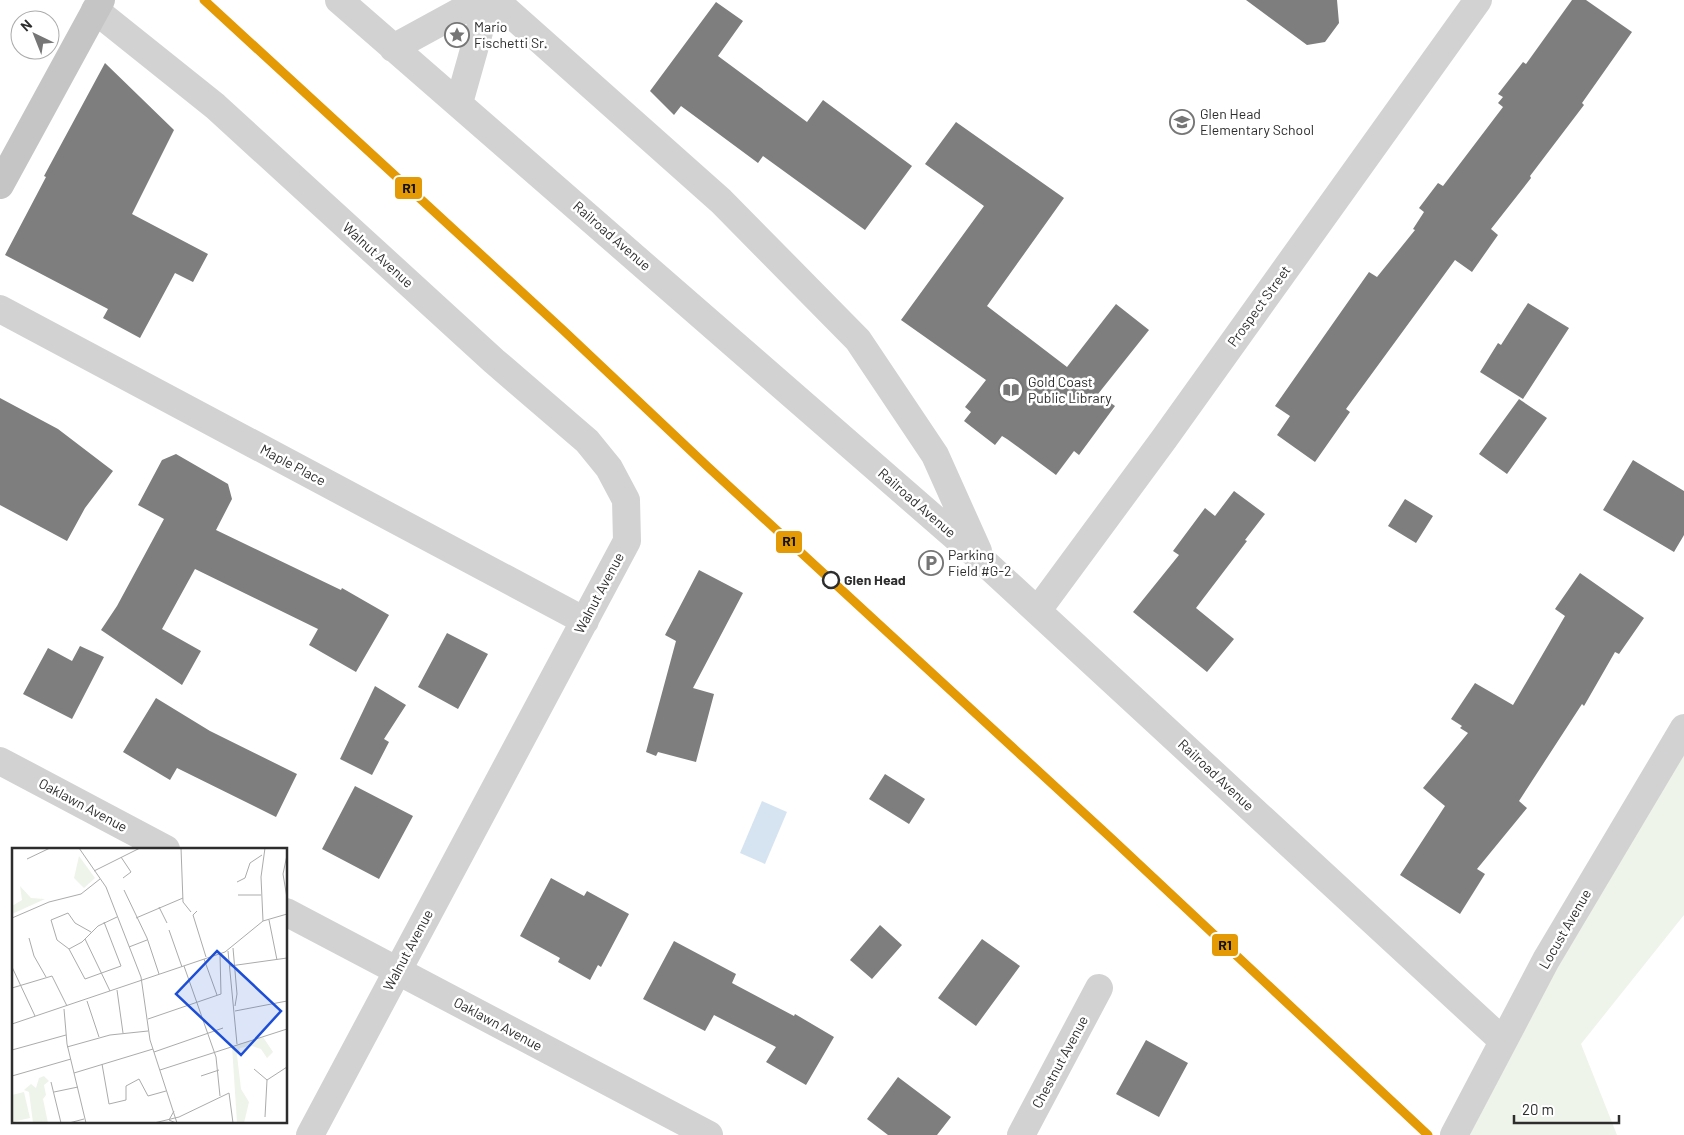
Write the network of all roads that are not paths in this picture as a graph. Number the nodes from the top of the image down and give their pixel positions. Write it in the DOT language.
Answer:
graph roads {
  1 [pos="339,0"];
  2 [pos="481,0"];
  3 [pos="488,0"];
  4 [pos="495,0"];
  5 [pos="1478,0"];
  6 [pos="98,5"];
  7 [pos="393,48"];
  8 [pos="459,103"];
  9 [pos="0,185"];
  10 [pos="0,309"];
  11 [pos="982,560"];
  12 [pos="1038,610"];
  13 [pos="585,621"];
  14 [pos="1684,728"];
  15 [pos="0,761"];
  16 [pos="164,848"];
  17 [pos="288,913"];
  18 [pos="396,971"];
  19 [pos="1099,988"];
  20 [pos="1503,1041"];
  21 [pos="310,1135"];
  22 [pos="709,1135"];
  23 [pos="1021,1135"];
  24 [pos="1454,1135"];
  1 -- 7 [label="street, Railroad Avenue"];
  2 -- 7 [label="street"];
  3 -- 8 [label="street"];
  4 -- 11 [label="street"];
  5 -- 12 [label="street, Prospect Street"];
  6 -- 9 [label="main road"];
  6 -- 13 [label="street, Walnut Avenue"];
  7 -- 8 [label="street, Railroad Avenue"];
  8 -- 11 [label="street, Railroad Avenue"];
  10 -- 13 [label="street, Maple Place"];
  11 -- 12 [label="street, Railroad Avenue"];
  12 -- 20 [label="street, Railroad Avenue"];
  13 -- 18 [label="street, Walnut Avenue"];
  14 -- 20 [label="street, Locust Avenue"];
  15 -- 16 [label="street, Oaklawn Avenue"];
  17 -- 18 [label="street, Oaklawn Avenue"];
  18 -- 21 [label="street, Walnut Avenue"];
  18 -- 22 [label="street, Oaklawn Avenue"];
  19 -- 23 [label="street, Chestnut Avenue"];
  20 -- 24 [label="street, Locust Avenue"];
}
